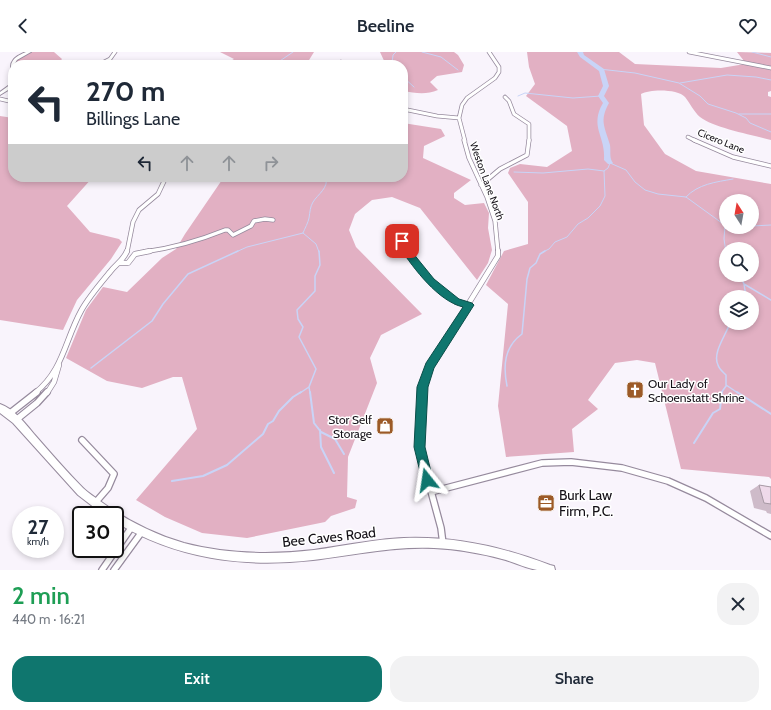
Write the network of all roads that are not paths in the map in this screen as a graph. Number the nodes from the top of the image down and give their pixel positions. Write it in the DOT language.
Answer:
graph roads {
  1 [pos="29,52"];
  2 [pos="115,52"];
  3 [pos="489,52"];
  4 [pos="689,52"];
  5 [pos="14,60"];
  6 [pos="108,60"];
  7 [pos="771,68"];
  8 [pos="505,97"];
  9 [pos="408,110"];
  10 [pos="458,118"];
  11 [pos="688,137"];
  12 [pos="771,166"];
  13 [pos="164,182"];
  14 [pos="481,185"];
  15 [pos="273,220"];
  16 [pos="402,241"];
  17 [pos="120,263"];
  18 [pos="469,305"];
  19 [pos="60,365"];
  20 [pos="0,408"];
  21 [pos="8,414"];
  22 [pos="16,420"];
  23 [pos="82,440"];
  24 [pos="431,492"];
  25 [pos="95,503"];
  26 [pos="99,506"];
  27 [pos="124,523"];
  28 [pos="131,528"];
  29 [pos="141,533"];
  30 [pos="771,536"];
  31 [pos="443,544"];
  32 [pos="102,570"];
  33 [pos="114,570"];
  34 [pos="550,570"];
  1 -- 5 [label="main road"];
  2 -- 6 [label="street"];
  3 -- 10 [label="street"];
  4 -- 7 [label="street"];
  8 -- 14 [label="street"];
  9 -- 10 [label="street"];
  10 -- 14 [label="street, Weston Lane North"];
  11 -- 12 [label="street, Cicero Lane"];
  13 -- 17 [label="street"];
  14 -- 18 [label="street, Weston Lane North"];
  15 -- 17 [label="street"];
  16 -- 18 [label="street"];
  17 -- 19 [label="street"];
  18 -- 24 [label="street, Weston Lane North"];
  19 -- 21 [label="street"];
  19 -- 22 [label="street"];
  20 -- 21 [label="main road"];
  21 -- 22 [label="main road"];
  22 -- 25 [label="main road"];
  23 -- 25 [label="street"];
  24 -- 30 [label="street"];
  24 -- 31 [label="street, Weston Lane North"];
  25 -- 26 [label="main road"];
  27 -- 28 [label="main road, Bee Caves Road"];
  28 -- 29 [label="main road, Bee Caves Road"];
  28 -- 32 [label="street"];
  29 -- 31 [label="main road, Bee Caves Road"];
  29 -- 33 [label="street"];
  31 -- 34 [label="main road, Bee Caves Road"];
}
